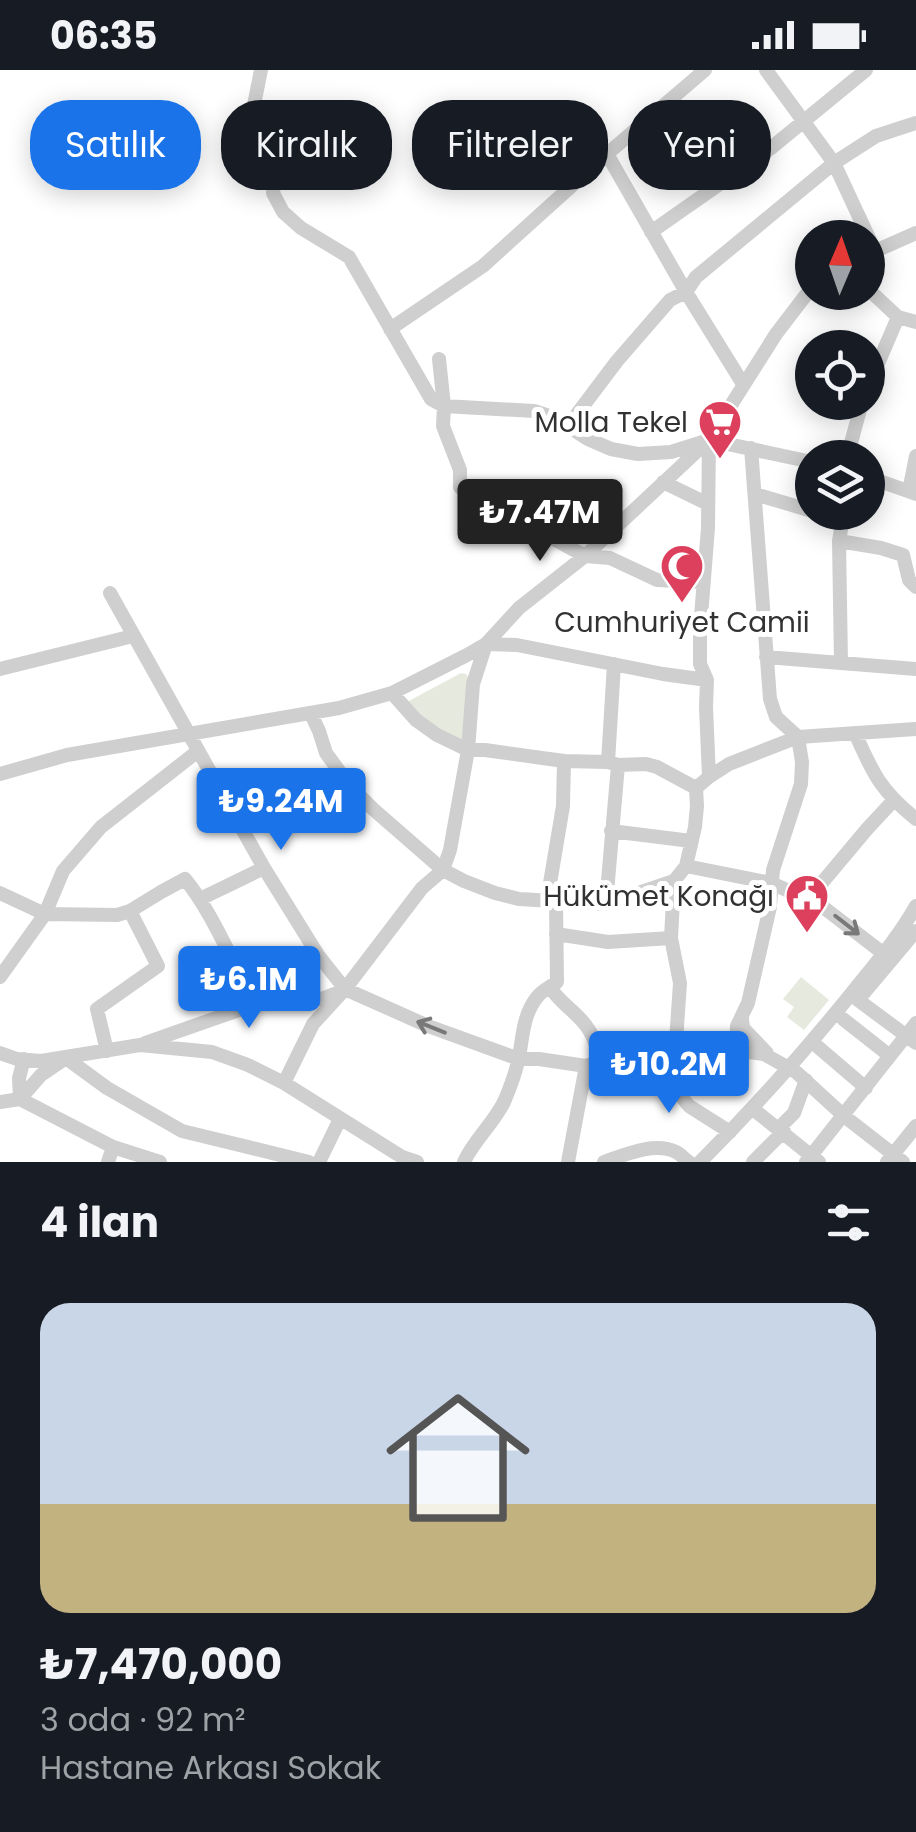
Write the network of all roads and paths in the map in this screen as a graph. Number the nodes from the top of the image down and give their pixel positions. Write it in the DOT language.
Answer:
graph roads {
  1 [pos="261,70"];
  2 [pos="705,70"];
  3 [pos="766,70"];
  4 [pos="866,70"];
  5 [pos="805,122"];
  6 [pos="916,123"];
  7 [pos="608,153"];
  8 [pos="608,156"];
  9 [pos="834,163"];
  10 [pos="567,190"];
  11 [pos="858,220"];
  12 [pos="651,232"];
  13 [pos="916,233"];
  14 [pos="885,247"];
  15 [pos="686,292"];
  16 [pos="885,305"];
  17 [pos="795,307"];
  18 [pos="898,317"];
  19 [pos="916,322"];
  20 [pos="390,328"];
  21 [pos="885,348"];
  22 [pos="439,359"];
  23 [pos="743,384"];
  24 [pos="444,406"];
  25 [pos="568,426"];
  26 [pos="710,440"];
  27 [pos="751,448"];
  28 [pos="916,456"];
  29 [pos="795,458"];
  30 [pos="663,482"];
  31 [pos="885,482"];
  32 [pos="912,492"];
  33 [pos="755,494"];
  34 [pos="708,504"];
  35 [pos="795,506"];
  36 [pos="841,530"];
  37 [pos="839,541"];
  38 [pos="585,556"];
  39 [pos="910,556"];
  40 [pos="702,582"];
  41 [pos="916,588"];
  42 [pos="110,593"];
  43 [pos="134,636"];
  44 [pos="486,644"];
  45 [pos="766,657"];
  46 [pos="841,663"];
  47 [pos="614,664"];
  48 [pos="916,668"];
  49 [pos="0,669"];
  50 [pos="707,680"];
  51 [pos="392,693"];
  52 [pos="311,714"];
  53 [pos="916,729"];
  54 [pos="189,734"];
  55 [pos="855,734"];
  56 [pos="798,737"];
  57 [pos="468,750"];
  58 [pos="198,751"];
  59 [pos="564,761"];
  60 [pos="613,763"];
  61 [pos="0,774"];
  62 [pos="709,777"];
  63 [pos="696,788"];
  64 [pos="893,801"];
  65 [pos="916,819"];
  66 [pos="611,831"];
  67 [pos="691,841"];
  68 [pos="686,866"];
  69 [pos="264,868"];
  70 [pos="442,870"];
  71 [pos="674,882"];
  72 [pos="771,882"];
  73 [pos="0,893"];
  74 [pos="810,896"];
  75 [pos="200,899"];
  76 [pos="551,902"];
  77 [pos="606,904"];
  78 [pos="916,906"];
  79 [pos="130,912"];
  80 [pos="46,914"];
  81 [pos="556,934"];
  82 [pos="911,935"];
  83 [pos="671,938"];
  84 [pos="884,954"];
  85 [pos="0,977"];
  86 [pos="550,987"];
  87 [pos="345,989"];
  88 [pos="858,1000"];
  89 [pos="256,1004"];
  90 [pos="742,1018"];
  91 [pos="843,1019"];
  92 [pos="206,1022"];
  93 [pos="913,1033"];
  94 [pos="140,1045"];
  95 [pos="818,1048"];
  96 [pos="194,1050"];
  97 [pos="107,1051"];
  98 [pos="736,1052"];
  99 [pos="0,1053"];
  100 [pos="675,1056"];
  101 [pos="890,1056"];
  102 [pos="772,1057"];
  103 [pos="66,1058"];
  104 [pos="24,1059"];
  105 [pos="519,1059"];
  106 [pos="594,1064"];
  107 [pos="797,1073"];
  108 [pos="284,1083"];
  109 [pos="866,1088"];
  110 [pos="20,1098"];
  111 [pos="0,1102"];
  112 [pos="758,1113"];
  113 [pos="844,1116"];
  114 [pos="340,1119"];
  115 [pos="916,1126"];
  116 [pos="781,1130"];
  117 [pos="730,1132"];
  118 [pos="111,1155"];
  119 [pos="632,1158"];
  120 [pos="894,1159"];
  121 [pos="812,1160"];
  122 [pos="160,1162"];
  123 [pos="309,1162"];
  124 [pos="320,1162"];
  125 [pos="416,1162"];
  126 [pos="464,1162"];
  127 [pos="568,1162"];
  128 [pos="604,1162"];
  129 [pos="688,1162"];
  130 [pos="700,1162"];
  131 [pos="712,1162"];
  132 [pos="754,1162"];
  1 -- 20 [label="street"];
  2 -- 7 [label="street"];
  3 -- 5 [label="street"];
  4 -- 5 [label="street"];
  5 -- 9 [label="street"];
  5 -- 12 [label="street"];
  6 -- 9 [label="street"];
  8 -- 12 [label="street"];
  9 -- 11 [label="street"];
  9 -- 15 [label="street"];
  10 -- 20 [label="street"];
  12 -- 15 [label="street"];
  13 -- 14 [label="street"];
  15 -- 23 [label="street"];
  15 -- 25 [label="street"];
  16 -- 18 [label="street"];
  17 -- 23 [label="street"];
  18 -- 19 [label="street"];
  18 -- 21 [label="street"];
  20 -- 24 [label="street"];
  22 -- 24 [label="street"];
  23 -- 26 [label="street"];
  24 -- 25 [label="street"];
  24 -- 38 [label="street"];
  25 -- 26 [label="street"];
  26 -- 27 [label="street"];
  26 -- 30 [label="street"];
  26 -- 34 [label="street"];
  27 -- 29 [label="street"];
  27 -- 33 [label="street"];
  28 -- 32 [label="street"];
  30 -- 34 [label="street"];
  30 -- 38 [label="street"];
  31 -- 32 [label="street"];
  33 -- 35 [label="street"];
  33 -- 45 [label="street"];
  34 -- 40 [label="street"];
  36 -- 37 [label="street"];
  37 -- 39 [label="street"];
  37 -- 46 [label="street"];
  38 -- 40 [label="street"];
  38 -- 44 [label="street"];
  39 -- 41 [label="street"];
  40 -- 50 [label="street"];
  42 -- 43 [label="street"];
  43 -- 49 [label="street"];
  43 -- 54 [label="street"];
  44 -- 47 [label="street"];
  44 -- 51 [label="street"];
  44 -- 57 [label="street"];
  45 -- 46 [label="street"];
  45 -- 56 [label="street"];
  46 -- 48 [label="street"];
  47 -- 50 [label="street"];
  47 -- 60 [label="street"];
  50 -- 62 [label="street"];
  51 -- 52 [label="street"];
  51 -- 57 [label="street"];
  52 -- 54 [label="street"];
  52 -- 70 [label="street"];
  53 -- 55 [label="street"];
  54 -- 58 [label="street"];
  54 -- 61 [label="street"];
  55 -- 56 [label="street"];
  55 -- 64 [label="street"];
  56 -- 62 [label="street"];
  56 -- 72 [label="street"];
  57 -- 59 [label="street"];
  57 -- 70 [label="street"];
  58 -- 69 [label="street"];
  58 -- 80 [label="street"];
  59 -- 60 [label="street"];
  59 -- 76 [label="street"];
  60 -- 63 [label="street"];
  60 -- 66 [label="street"];
  62 -- 63 [label="street"];
  63 -- 67 [label="street"];
  64 -- 65 [label="street"];
  64 -- 74 [label="street"];
  66 -- 67 [label="street"];
  66 -- 77 [label="street"];
  67 -- 68 [label="street"];
  68 -- 71 [label="street"];
  68 -- 72 [label="street"];
  69 -- 75 [label="street"];
  69 -- 87 [label="street"];
  70 -- 76 [label="street"];
  70 -- 87 [label="street"];
  71 -- 77 [label="street"];
  71 -- 83 [label="street"];
  72 -- 74 [label="street"];
  72 -- 90 [label="street"];
  73 -- 80 [label="street"];
  74 -- 84 [label="street, one-way"];
  75 -- 79 [label="street"];
  75 -- 89 [label="street"];
  76 -- 77 [label="street"];
  76 -- 81 [label="street"];
  78 -- 82 [label="street"];
  79 -- 80 [label="street"];
  79 -- 97 [label="street"];
  80 -- 85 [label="street"];
  81 -- 83 [label="street"];
  81 -- 86 [label="street"];
  82 -- 84 [label="street"];
  82 -- 88 [label="street"];
  83 -- 100 [label="street"];
  84 -- 107 [label="street"];
  86 -- 105 [label="street"];
  86 -- 106 [label="street"];
  87 -- 89 [label="street"];
  105 -- 87 [label="street, one-way"];
  87 -- 108 [label="street"];
  88 -- 91 [label="street"];
  88 -- 93 [label="street"];
  89 -- 92 [label="street"];
  90 -- 98 [label="street"];
  90 -- 102 [label="street"];
  91 -- 95 [label="street"];
  91 -- 101 [label="street"];
  92 -- 94 [label="street"];
  92 -- 96 [label="street"];
  93 -- 101 [label="street"];
  94 -- 96 [label="street"];
  94 -- 97 [label="street"];
  95 -- 107 [label="street"];
  95 -- 109 [label="street"];
  96 -- 108 [label="street"];
  97 -- 103 [label="street"];
  98 -- 100 [label="street"];
  98 -- 102 [label="street"];
  99 -- 104 [label="street"];
  100 -- 106 [label="street"];
  100 -- 117 [label="street"];
  101 -- 109 [label="street"];
  102 -- 107 [label="street"];
  103 -- 104 [label="street"];
  103 -- 110 [label="street"];
  103 -- 123 [label="street"];
  104 -- 110 [label="street"];
  105 -- 106 [label="street"];
  105 -- 126 [label="street"];
  106 -- 127 [label="street"];
  107 -- 112 [label="street"];
  107 -- 113 [label="street"];
  107 -- 116 [label="street"];
  107 -- 117 [label="street"];
  108 -- 114 [label="street"];
  109 -- 113 [label="street"];
  110 -- 111 [label="street"];
  110 -- 118 [label="street"];
  112 -- 116 [label="street"];
  112 -- 131 [label="street"];
  113 -- 120 [label="street"];
  113 -- 121 [label="street"];
  114 -- 124 [label="street"];
  114 -- 125 [label="street"];
  115 -- 120 [label="street"];
  116 -- 121 [label="street"];
  116 -- 132 [label="street"];
  117 -- 130 [label="street"];
  118 -- 122 [label="street"];
  119 -- 128 [label="street"];
  119 -- 129 [label="street"];
}
